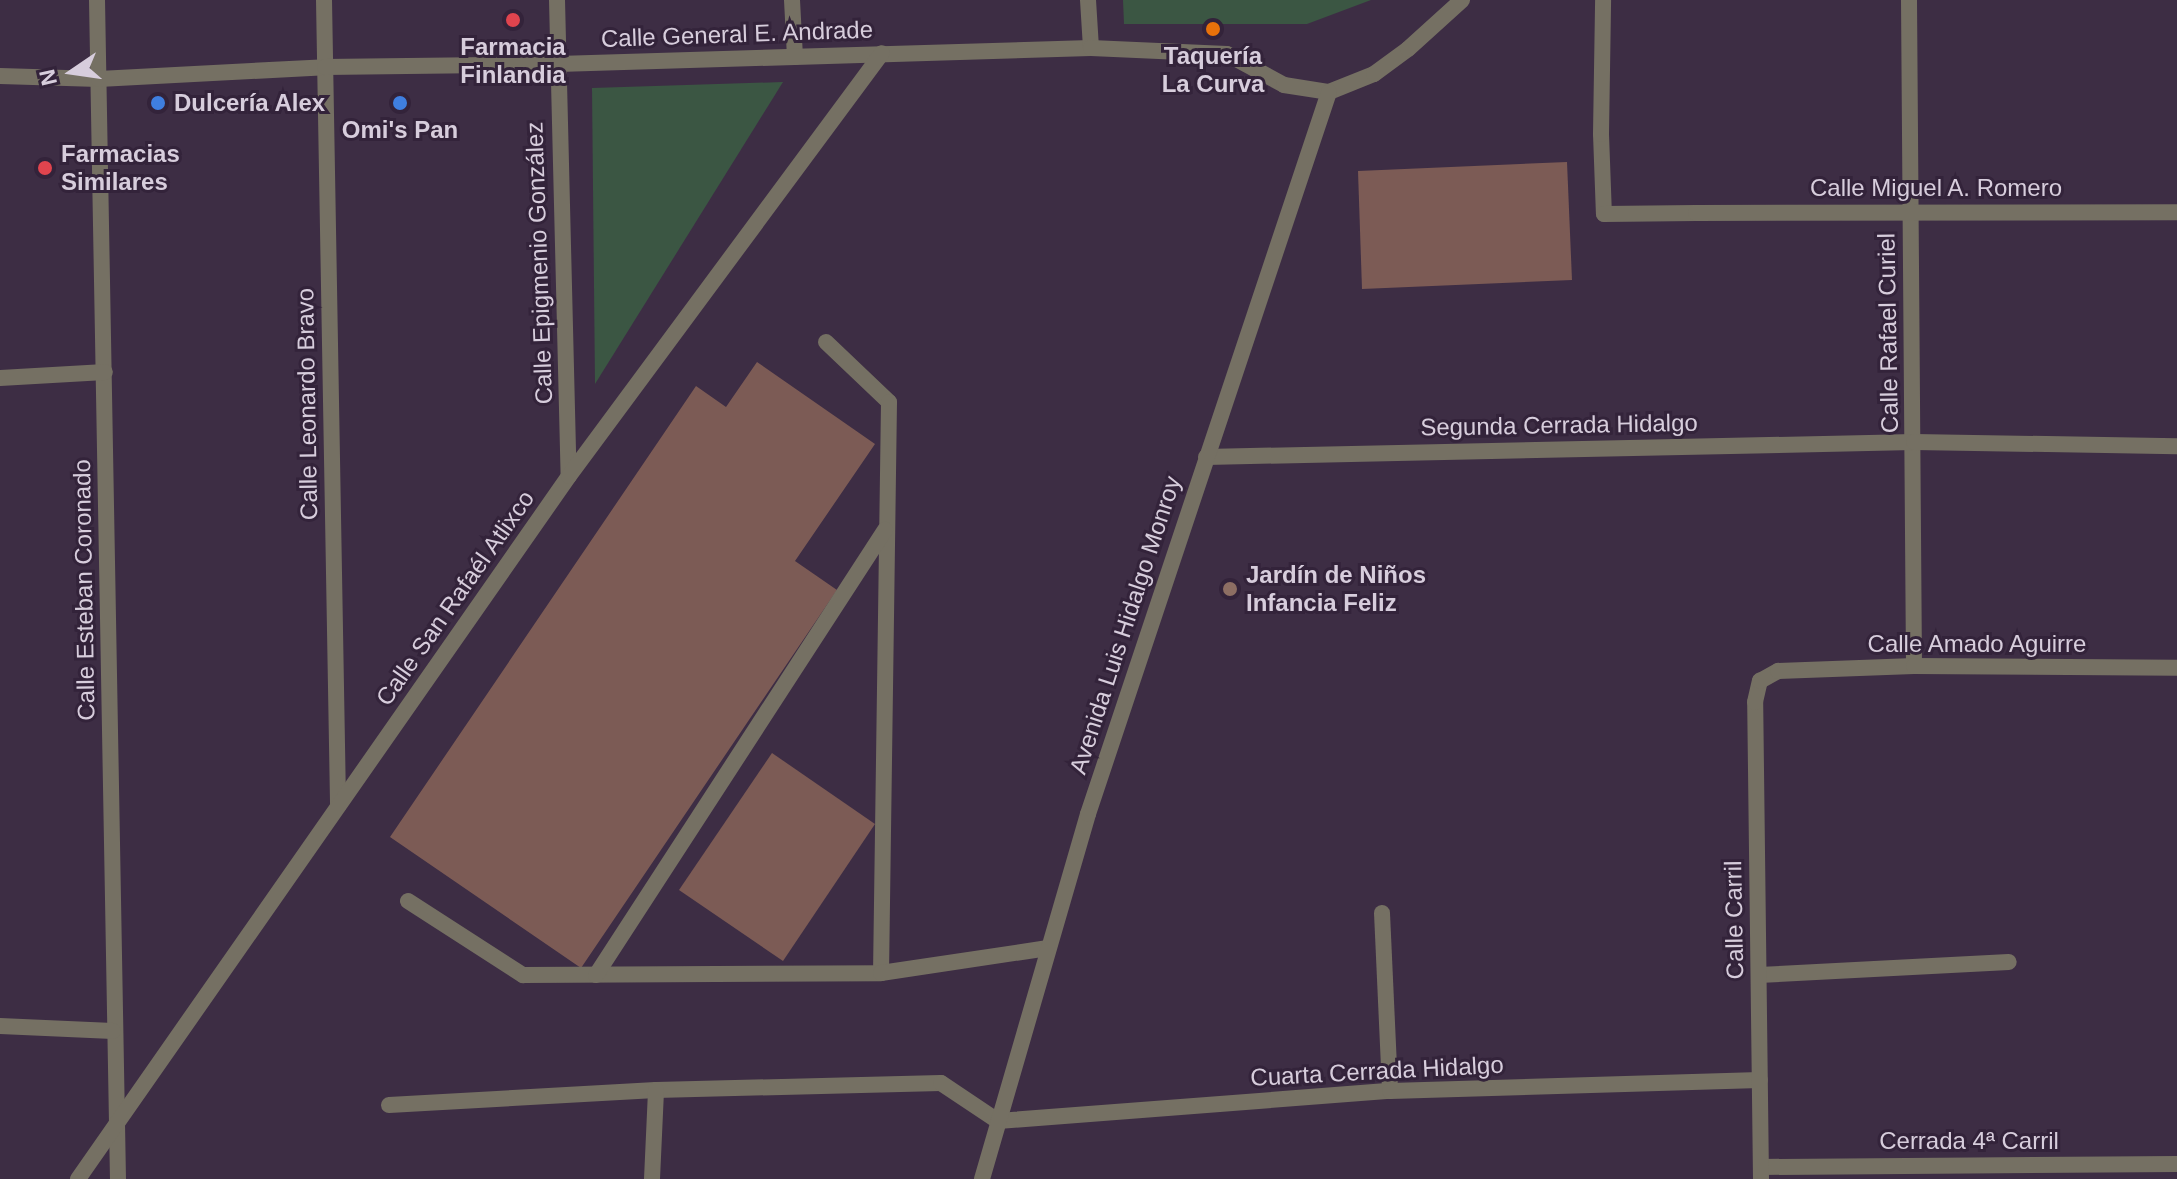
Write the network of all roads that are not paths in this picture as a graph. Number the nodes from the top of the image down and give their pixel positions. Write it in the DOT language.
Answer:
graph roads {
  1 [pos="97,0"];
  2 [pos="324,0"];
  3 [pos="557,0"];
  4 [pos="792,0"];
  5 [pos="1088,0"];
  6 [pos="1462,0"];
  7 [pos="1603,0"];
  8 [pos="1909,0"];
  9 [pos="1091,48"];
  10 [pos="882,53"];
  11 [pos="795,57"];
  12 [pos="558,64"];
  13 [pos="325,67"];
  14 [pos="0,76"];
  15 [pos="99,79"];
  16 [pos="1329,92"];
  17 [pos="1911,210"];
  18 [pos="2177,212"];
  19 [pos="826,342"];
  20 [pos="105,372"];
  21 [pos="0,378"];
  22 [pos="1914,442"];
  23 [pos="2177,446"];
  24 [pos="1206,457"];
  25 [pos="569,476"];
  26 [pos="885,530"];
  27 [pos="1914,666"];
  28 [pos="2177,668"];
  29 [pos="1778,671"];
  30 [pos="338,807"];
  31 [pos="408,901"];
  32 [pos="1382,913"];
  33 [pos="1048,948"];
  34 [pos="2009,962"];
  35 [pos="881,973"];
  36 [pos="596,975"];
  37 [pos="1759,975"];
  38 [pos="0,1026"];
  39 [pos="113,1031"];
  40 [pos="1760,1080"];
  41 [pos="656,1090"];
  42 [pos="1390,1091"];
  43 [pos="389,1105"];
  44 [pos="998,1121"];
  45 [pos="118,1124"];
  46 [pos="2177,1164"];
  47 [pos="1761,1173"];
  48 [pos="78,1179"];
  49 [pos="118,1179"];
  50 [pos="652,1179"];
  51 [pos="982,1179"];
  1 -- 15 [label="street, Calle Esteban Coronado"];
  2 -- 13 [label="street, Calle Leonardo Bravo"];
  3 -- 12 [label="street, Calle Epigmenio González"];
  4 -- 11 [label="street"];
  5 -- 9 [label="street"];
  6 -- 16 [label="street"];
  7 -- 17 [label="street, Calle Miguel A. Romero"];
  8 -- 17 [label="street, Calle Rafael Curiel"];
  9 -- 10 [label="street, Calle General E. Andrade"];
  9 -- 16 [label="street, Calle General E. Andrade"];
  10 -- 11 [label="street, Calle General E. Andrade"];
  10 -- 25 [label="street, Calle San Rafaél Atlixco"];
  11 -- 12 [label="street, Calle General E. Andrade"];
  12 -- 13 [label="street, Calle General E. Andrade"];
  12 -- 25 [label="street, Calle Epigmenio González"];
  13 -- 15 [label="street, Calle General E. Andrade"];
  13 -- 30 [label="street, Calle Leonardo Bravo"];
  14 -- 15 [label="street, Calle General E. Andrade"];
  15 -- 20 [label="street, Calle Esteban Coronado"];
  16 -- 24 [label="street, Avenida Luis Hidalgo Monroy"];
  17 -- 18 [label="street, Calle Miguel A. Romero"];
  17 -- 22 [label="street, Calle Rafael Curiel"];
  19 -- 26 [label="street"];
  20 -- 21 [label="street"];
  20 -- 39 [label="street, Calle Esteban Coronado"];
  22 -- 23 [label="street, Segunda Cerrada Hidalgo"];
  22 -- 24 [label="street, Segunda Cerrada Hidalgo"];
  22 -- 27 [label="street, Calle Rafael Curiel"];
  24 -- 33 [label="street, Avenida Luis Hidalgo Monroy"];
  25 -- 30 [label="street, Calle San Rafaél Atlixco"];
  26 -- 35 [label="street"];
  26 -- 36 [label="street"];
  27 -- 28 [label="street, Calle Amado Aguirre"];
  27 -- 29 [label="street, Calle Amado Aguirre"];
  29 -- 37 [label="street, Calle Carril"];
  30 -- 45 [label="street, Calle San Rafaél Atlixco"];
  31 -- 36 [label="street"];
  32 -- 42 [label="street"];
  33 -- 35 [label="street"];
  33 -- 44 [label="street, Avenida Luis Hidalgo Monroy"];
  34 -- 37 [label="street"];
  35 -- 36 [label="street"];
  37 -- 40 [label="street, Calle Carril"];
  38 -- 39 [label="street"];
  39 -- 45 [label="street, Calle Esteban Coronado"];
  40 -- 42 [label="street, Cuarta Cerrada Hidalgo"];
  40 -- 47 [label="street, Calle Carril"];
  41 -- 43 [label="street"];
  41 -- 44 [label="street"];
  41 -- 50 [label="street"];
  42 -- 44 [label="street, Cuarta Cerrada Hidalgo"];
  44 -- 51 [label="street, Avenida Luis Hidalgo Monroy"];
  45 -- 48 [label="street, Calle San Rafaél Atlixco"];
  45 -- 49 [label="street, Calle Esteban Coronado"];
  46 -- 47 [label="street, Cerrada 4ª Carril"];
}
